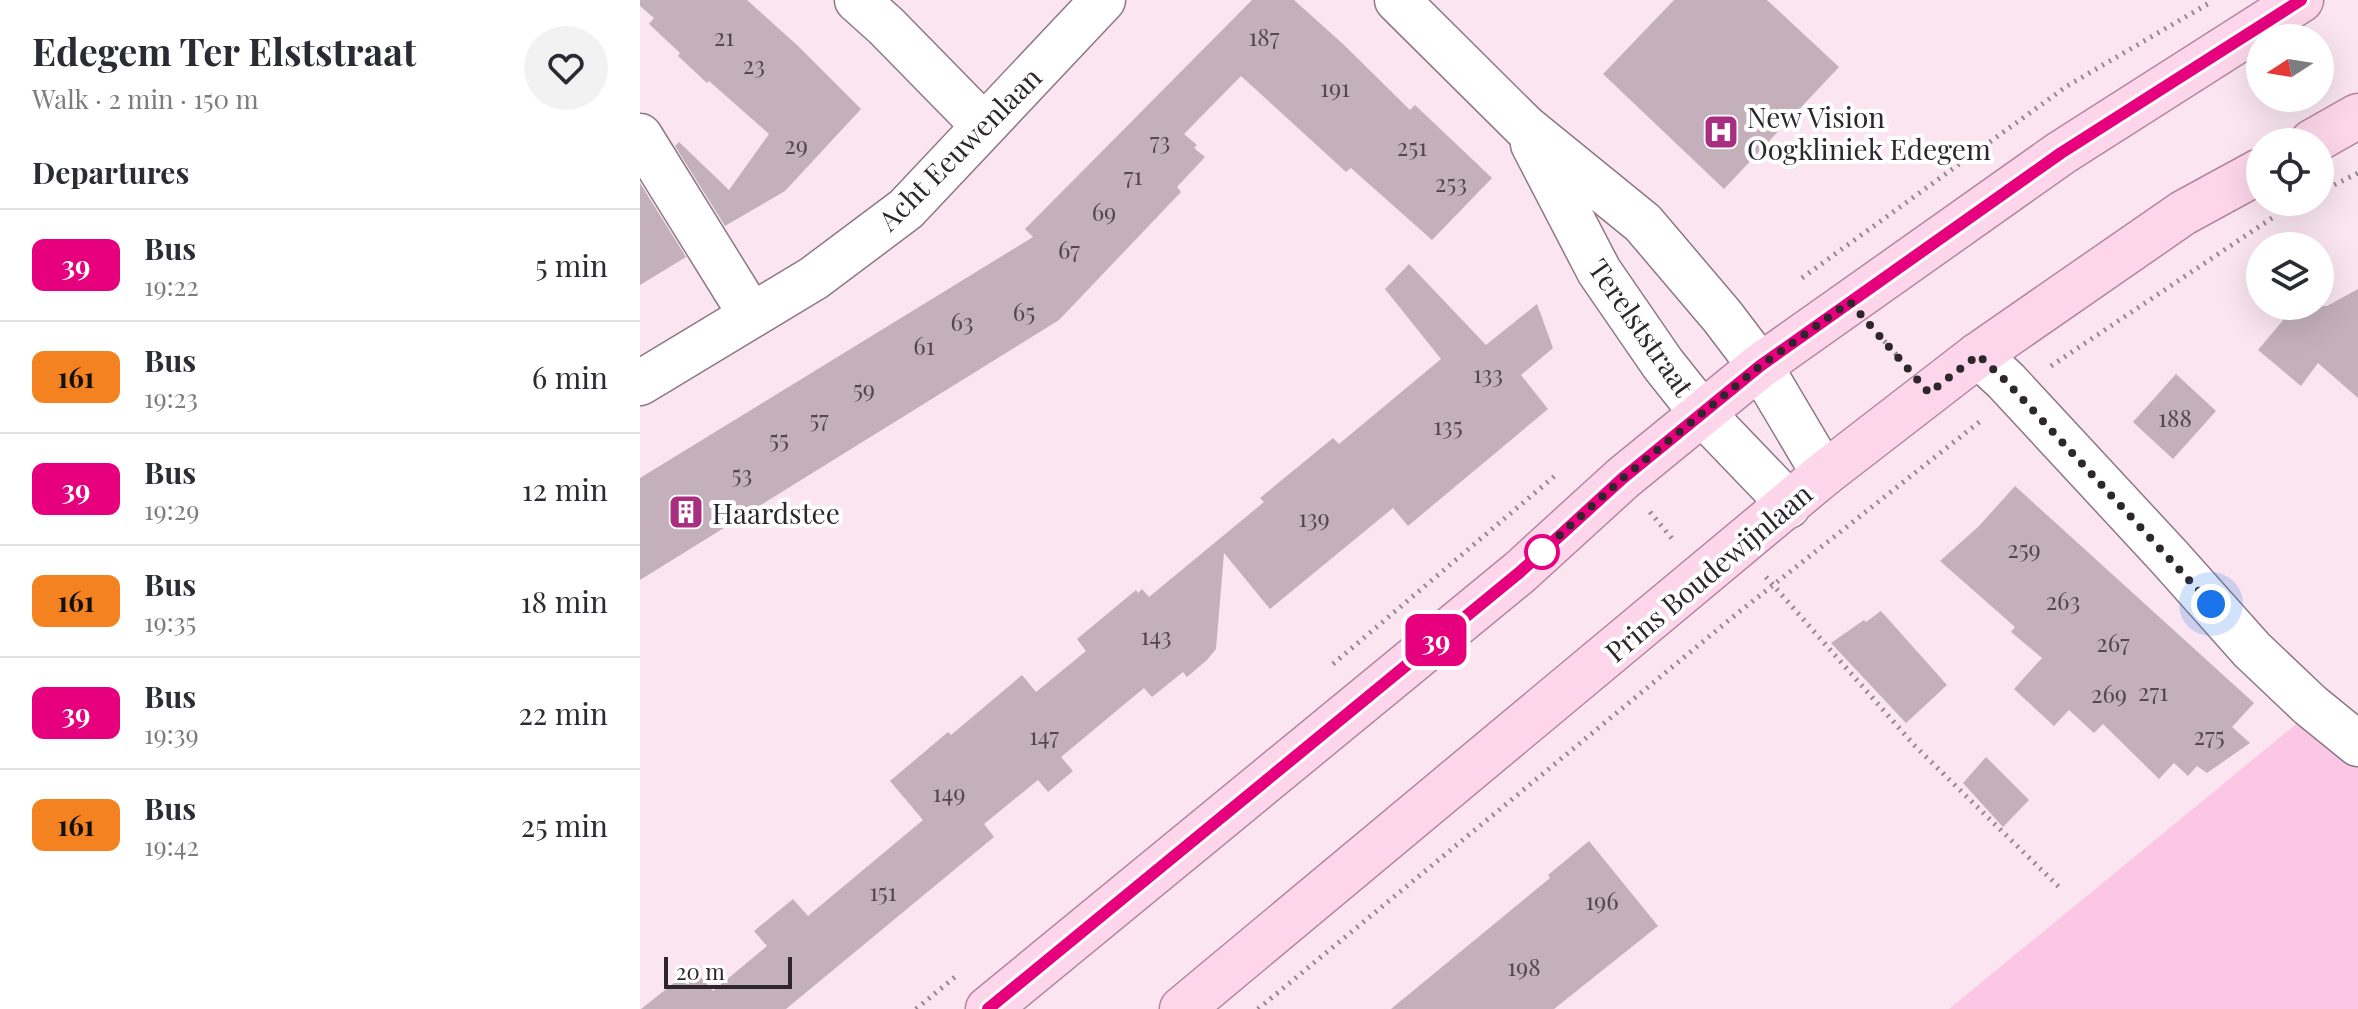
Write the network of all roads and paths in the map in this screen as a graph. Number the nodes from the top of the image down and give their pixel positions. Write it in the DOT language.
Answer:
graph roads {
  1 [pos="857,0"];
  2 [pos="1103,0"];
  3 [pos="1397,0"];
  4 [pos="2213,0"];
  5 [pos="2301,0"];
  6 [pos="2358,116"];
  7 [pos="983,125"];
  8 [pos="1525,127"];
  9 [pos="2334,130"];
  10 [pos="640,136"];
  11 [pos="2358,173"];
  12 [pos="2246,179"];
  13 [pos="2334,185"];
  14 [pos="2275,216"];
  15 [pos="1850,302"];
  16 [pos="751,315"];
  17 [pos="1978,355"];
  18 [pos="1760,366"];
  19 [pos="640,383"];
  20 [pos="1929,393"];
  21 [pos="2017,394"];
  22 [pos="1702,413"];
  23 [pos="1824,474"];
  24 [pos="1623,478"];
  25 [pos="1788,506"];
  26 [pos="1739,546"];
  27 [pos="1703,576"];
  28 [pos="1773,586"];
  29 [pos="1734,616"];
  30 [pos="2358,744"];
  31 [pos="2059,887"];
  32 [pos="988,1009"];
  33 [pos="1182,1009"];
  34 [pos="1258,1009"];
  1 -- 7 [label="street"];
  2 -- 7 [label="street, Acht Eeuwenlaan"];
  3 -- 8 [label="street, Terelststraat"];
  4 -- 15 [label="path"];
  5 -- 15 [label="main road"];
  6 -- 9 [label="main road"];
  7 -- 16 [label="street, Acht Eeuwenlaan"];
  8 -- 18 [label="street, Terelststraat"];
  8 -- 22 [label="street, Terelststraat"];
  10 -- 16 [label="street"];
  11 -- 13 [label="path"];
  12 -- 17 [label="main road, Prins Boudewijnlaan"];
  14 -- 21 [label="path"];
  15 -- 18 [label="main road"];
  15 -- 20 [label="path"];
  16 -- 19 [label="street, Acht Eeuwenlaan"];
  17 -- 20 [label="main road, Prins Boudewijnlaan"];
  17 -- 21 [label="street"];
  18 -- 22 [label="main road"];
  18 -- 23 [label="street, Terelststraat"];
  20 -- 23 [label="main road, Prins Boudewijnlaan"];
  20 -- 28 [label="path"];
  21 -- 30 [label="street"];
  22 -- 24 [label="main road"];
  22 -- 25 [label="street, Terelststraat"];
  23 -- 25 [label="main road, Prins Boudewijnlaan"];
  24 -- 27 [label="path"];
  24 -- 32 [label="main road"];
  25 -- 26 [label="main road, Prins Boudewijnlaan"];
  26 -- 27 [label="main road, Prins Boudewijnlaan"];
  26 -- 28 [label="path"];
  27 -- 29 [label="path"];
  27 -- 33 [label="main road, Prins Boudewijnlaan"];
  28 -- 29 [label="path"];
  28 -- 31 [label="path"];
  29 -- 34 [label="path"];
}
